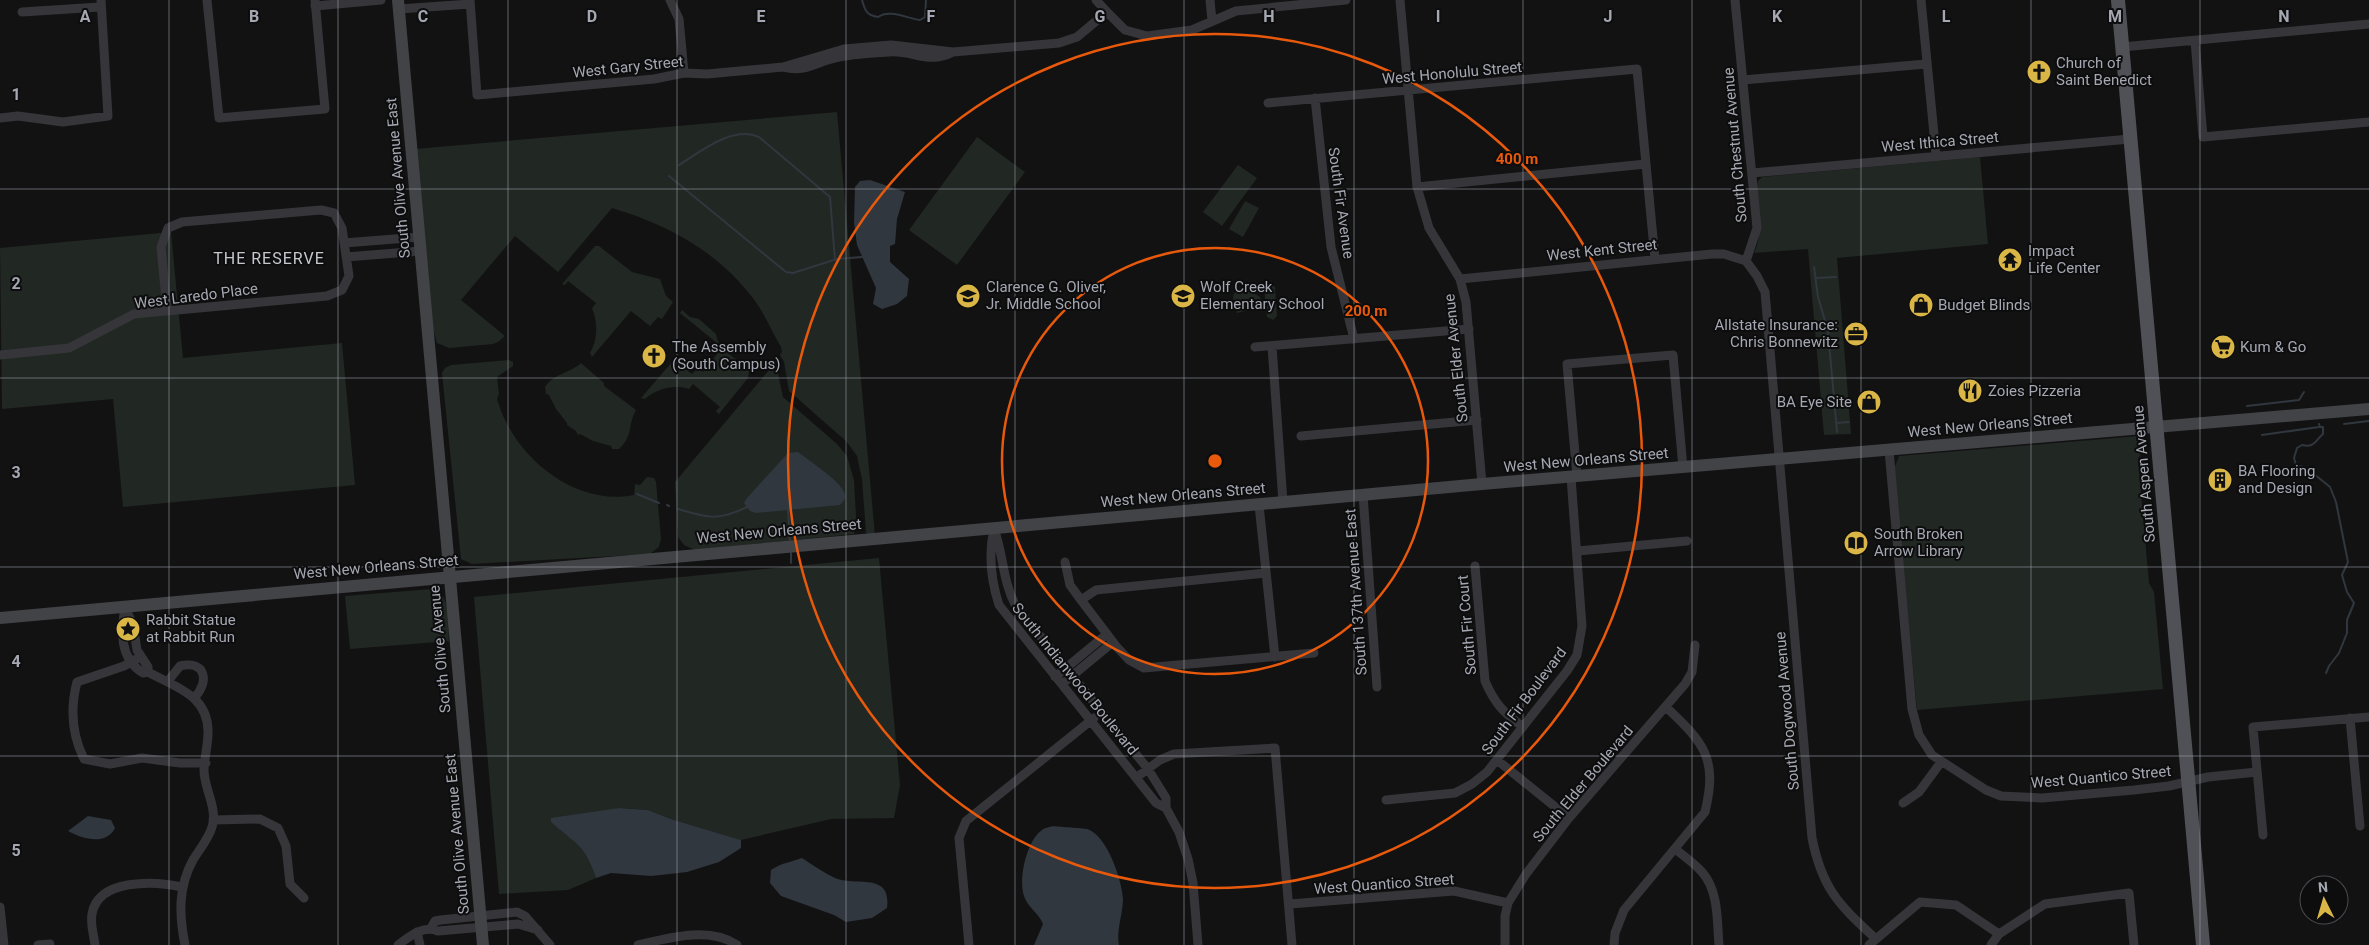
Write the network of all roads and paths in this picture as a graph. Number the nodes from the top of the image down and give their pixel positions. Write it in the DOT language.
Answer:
graph roads {
  1 [pos="207,0"];
  2 [pos="381,0"];
  3 [pos="670,0"];
  4 [pos="1096,0"];
  5 [pos="1210,0"];
  6 [pos="1346,0"];
  7 [pos="1400,0"];
  8 [pos="1735,0"];
  9 [pos="1921,0"];
  10 [pos="2118,0"];
  11 [pos="470,2"];
  12 [pos="1305,2"];
  13 [pos="100,3"];
  14 [pos="315,3"];
  15 [pos="398,5"];
  16 [pos="22,12"];
  17 [pos="1107,12"];
  18 [pos="1212,22"];
  19 [pos="2369,24"];
  20 [pos="2195,41"];
  21 [pos="2122,47"];
  22 [pos="1926,64"];
  23 [pos="684,73"];
  24 [pos="1743,80"];
  25 [pos="1408,91"];
  26 [pos="1315,98"];
  27 [pos="1268,103"];
  28 [pos="0,118"];
  29 [pos="2369,122"];
  30 [pos="2130,139"];
  31 [pos="1936,155"];
  32 [pos="1646,164"];
  33 [pos="1752,173"];
  34 [pos="1417,187"];
  35 [pos="420,237"];
  36 [pos="344,243"];
  37 [pos="421,251"];
  38 [pos="346,257"];
  39 [pos="1655,259"];
  40 [pos="1746,260"];
  41 [pos="1460,279"];
  42 [pos="167,310"];
  43 [pos="1469,329"];
  44 [pos="1354,339"];
  45 [pos="1272,346"];
  46 [pos="1254,347"];
  47 [pos="0,356"];
  48 [pos="2369,409"];
  49 [pos="1477,420"];
  50 [pos="2156,427"];
  51 [pos="1301,436"];
  52 [pos="1889,450"];
  53 [pos="1778,460"];
  54 [pos="1683,468"];
  55 [pos="1574,477"];
  56 [pos="1482,484"];
  57 [pos="1363,495"];
  58 [pos="1283,502"];
  59 [pos="1259,504"];
  60 [pos="994,529"];
  61 [pos="1686,542"];
  62 [pos="1578,551"];
  63 [pos="1065,562"];
  64 [pos="1475,566"];
  65 [pos="1266,573"];
  66 [pos="450,576"];
  67 [pos="1007,590"];
  68 [pos="995,592"];
  69 [pos="1081,600"];
  70 [pos="125,607"];
  71 [pos="0,618"];
  72 [pos="1106,634"];
  73 [pos="123,636"];
  74 [pos="134,636"];
  75 [pos="1113,642"];
  76 [pos="1695,645"];
  77 [pos="1087,651"];
  78 [pos="1314,653"];
  79 [pos="1275,656"];
  80 [pos="140,657"];
  81 [pos="1093,659"];
  82 [pos="130,663"];
  83 [pos="1065,668"];
  84 [pos="148,672"];
  85 [pos="1072,676"];
  86 [pos="1055,677"];
  87 [pos="168,681"];
  88 [pos="1061,685"];
  89 [pos="1377,687"];
  90 [pos="195,697"];
  91 [pos="1666,707"];
  92 [pos="1100,712"];
  93 [pos="2369,716"];
  94 [pos="2350,718"];
  95 [pos="463,719"];
  96 [pos="1090,722"];
  97 [pos="1523,727"];
  98 [pos="1497,760"];
  99 [pos="1941,762"];
  100 [pos="206,763"];
  101 [pos="1148,769"];
  102 [pos="2257,772"];
  103 [pos="1137,777"];
  104 [pos="2188,782"];
  105 [pos="1386,800"];
  106 [pos="1903,803"];
  107 [pos="1166,808"];
  108 [pos="1569,818"];
  109 [pos="213,820"];
  110 [pos="2360,826"];
  111 [pos="2263,835"];
  112 [pos="1675,849"];
  113 [pos="182,887"];
  114 [pos="304,898"];
  115 [pos="1508,903"];
  116 [pos="1290,904"];
  117 [pos="0,907"];
  118 [pos="455,918"];
  119 [pos="481,921"];
  120 [pos="430,928"];
  121 [pos="456,929"];
  122 [pos="418,932"];
  123 [pos="1999,934"];
  124 [pos="1872,942"];
  125 [pos="50,944"];
  126 [pos="4,945"];
  127 [pos="38,945"];
  128 [pos="95,945"];
  129 [pos="185,945"];
  130 [pos="398,945"];
  131 [pos="420,945"];
  132 [pos="483,945"];
  133 [pos="550,945"];
  134 [pos="639,945"];
  135 [pos="737,945"];
  136 [pos="969,945"];
  137 [pos="1198,945"];
  138 [pos="1292,945"];
  139 [pos="1505,945"];
  140 [pos="1614,945"];
  141 [pos="1719,945"];
  142 [pos="1991,945"];
  143 [pos="2134,945"];
  144 [pos="2203,945"];
  1 -- 14 [label="street"];
  2 -- 14 [label="street"];
  3 -- 23 [label="street"];
  4 -- 17 [label="street"];
  5 -- 18 [label="street"];
  6 -- 12 [label="street"];
  7 -- 25 [label="street, South Elder Avenue"];
  8 -- 24 [label="street, South Chestnut Avenue"];
  9 -- 22 [label="street"];
  10 -- 21 [label="main road, South Aspen Avenue"];
  11 -- 15 [label="street"];
  11 -- 23 [label="street, West Gary Street"];
  12 -- 18 [label="street"];
  13 -- 16 [label="street"];
  13 -- 28 [label="street"];
  15 -- 35 [label="street, South Olive Avenue East"];
  17 -- 18 [label="street"];
  17 -- 23 [label="street, West Gary Street"];
  19 -- 20 [label="street"];
  20 -- 21 [label="street"];
  20 -- 29 [label="street"];
  21 -- 30 [label="main road, South Aspen Avenue"];
  22 -- 24 [label="street"];
  22 -- 31 [label="street"];
  24 -- 33 [label="street, South Chestnut Avenue"];
  25 -- 26 [label="street, West Honolulu Street"];
  25 -- 32 [label="street, West Honolulu Street"];
  25 -- 34 [label="street, South Elder Avenue"];
  26 -- 27 [label="street, West Honolulu Street"];
  26 -- 44 [label="street, South Fir Avenue"];
  30 -- 31 [label="street, West Ithica Street"];
  30 -- 50 [label="main road, South Aspen Avenue"];
  31 -- 33 [label="street, West Ithica Street"];
  32 -- 34 [label="street"];
  32 -- 39 [label="street"];
  33 -- 40 [label="street, South Chestnut Avenue"];
  34 -- 41 [label="street, South Elder Avenue"];
  35 -- 36 [label="street"];
  35 -- 37 [label="street, South Olive Avenue East"];
  36 -- 38 [label="street"];
  36 -- 42 [label="street"];
  37 -- 38 [label="street"];
  37 -- 66 [label="street, South Olive Avenue East"];
  38 -- 42 [label="street, West Laredo Place"];
  39 -- 40 [label="street, West Kent Street"];
  39 -- 41 [label="street, West Kent Street"];
  40 -- 53 [label="street"];
  41 -- 43 [label="street, South Elder Avenue"];
  42 -- 47 [label="street, West Laredo Place"];
  43 -- 44 [label="street"];
  43 -- 49 [label="street, South Elder Avenue"];
  44 -- 45 [label="street"];
  45 -- 46 [label="street"];
  45 -- 58 [label="street"];
  48 -- 50 [label="street, West New Orleans Street"];
  49 -- 51 [label="street"];
  49 -- 56 [label="street, South Elder Avenue"];
  50 -- 52 [label="street, West New Orleans Street"];
  50 -- 104 [label="main road, South Aspen Avenue"];
  52 -- 53 [label="street, West New Orleans Street"];
  52 -- 99 [label="street, West Quantico Street"];
  53 -- 54 [label="street, West New Orleans Street"];
  53 -- 124 [label="street, South Dogwood Avenue"];
  54 -- 55 [label="street, West New Orleans Street"];
  54 -- 55 [label="street, South Fir Boulevard"];
  55 -- 56 [label="street, West New Orleans Street"];
  55 -- 62 [label="street, South Fir Boulevard"];
  56 -- 57 [label="street, West New Orleans Street"];
  57 -- 58 [label="street, West New Orleans Street"];
  57 -- 89 [label="street, South 137th Avenue East"];
  58 -- 59 [label="street, West New Orleans Street"];
  59 -- 60 [label="street, West New Orleans Street"];
  59 -- 65 [label="street"];
  60 -- 66 [label="street, West New Orleans Street"];
  60 -- 67 [label="street, South Indianwood Boulevard"];
  60 -- 68 [label="street, South Indianwood Boulevard"];
  61 -- 62 [label="street"];
  62 -- 97 [label="street, South Fir Boulevard"];
  63 -- 69 [label="street"];
  64 -- 97 [label="street, South Fir Court"];
  65 -- 69 [label="street"];
  65 -- 79 [label="street"];
  66 -- 70 [label="street, West New Orleans Street"];
  66 -- 95 [label="street, South Olive Avenue"];
  67 -- 68 [label="street"];
  67 -- 83 [label="street, South Indianwood Boulevard"];
  68 -- 86 [label="street, South Indianwood Boulevard"];
  69 -- 72 [label="street"];
  70 -- 71 [label="street, West New Orleans Street"];
  70 -- 73 [label="street"];
  70 -- 74 [label="street"];
  72 -- 75 [label="street"];
  72 -- 77 [label="street"];
  73 -- 74 [label="street"];
  73 -- 82 [label="street"];
  74 -- 80 [label="street"];
  75 -- 79 [label="street"];
  75 -- 81 [label="street"];
  76 -- 91 [label="street, South Elder Boulevard"];
  77 -- 81 [label="street"];
  77 -- 83 [label="street"];
  78 -- 79 [label="street"];
  80 -- 82 [label="street"];
  80 -- 84 [label="street"];
  81 -- 85 [label="street"];
  82 -- 84 [label="street"];
  82 -- 100 [label="street"];
  83 -- 85 [label="street, South Indianwood Boulevard"];
  83 -- 86 [label="street"];
  84 -- 87 [label="street"];
  85 -- 88 [label="street"];
  85 -- 92 [label="street, South Indianwood Boulevard"];
  86 -- 88 [label="street, South Indianwood Boulevard"];
  87 -- 90 [label="street"];
  87 -- 90 [label="street"];
  88 -- 96 [label="street, South Indianwood Boulevard"];
  90 -- 100 [label="street"];
  91 -- 108 [label="street, South Elder Boulevard"];
  91 -- 112 [label="street"];
  92 -- 96 [label="street"];
  92 -- 101 [label="street, South Indianwood Boulevard"];
  93 -- 94 [label="street"];
  94 -- 102 [label="street"];
  94 -- 110 [label="street"];
  95 -- 119 [label="street, South Olive Avenue East"];
  96 -- 103 [label="street, South Indianwood Boulevard"];
  96 -- 136 [label="street"];
  97 -- 98 [label="street, South Fir Boulevard"];
  98 -- 105 [label="street, South Fir Boulevard"];
  98 -- 108 [label="street"];
  99 -- 104 [label="street, West Quantico Street"];
  99 -- 106 [label="street"];
  100 -- 109 [label="street"];
  101 -- 103 [label="street"];
  101 -- 107 [label="street, South Indianwood Boulevard"];
  101 -- 116 [label="street"];
  102 -- 104 [label="street, West Quantico Street"];
  102 -- 111 [label="street"];
  103 -- 107 [label="street, South Indianwood Boulevard"];
  104 -- 144 [label="main road, South Aspen Avenue"];
  107 -- 137 [label="street, South Indianwood Boulevard"];
  108 -- 115 [label="street, South Elder Boulevard"];
  109 -- 113 [label="street"];
  109 -- 114 [label="street"];
  112 -- 140 [label="street"];
  112 -- 141 [label="street"];
  113 -- 128 [label="street"];
  113 -- 129 [label="street"];
  115 -- 116 [label="street, West Quantico Street"];
  115 -- 139 [label="street, South Elder Boulevard"];
  116 -- 138 [label="street"];
  117 -- 126 [label="street"];
  118 -- 119 [label="street"];
  118 -- 120 [label="street"];
  118 -- 121 [label="street"];
  119 -- 121 [label="street"];
  119 -- 132 [label="street, South Olive Avenue East"];
  119 -- 133 [label="street"];
  120 -- 121 [label="street"];
  120 -- 122 [label="street"];
  122 -- 130 [label="street"];
  122 -- 131 [label="street"];
  123 -- 124 [label="street"];
  123 -- 142 [label="street"];
  123 -- 143 [label="street"];
  125 -- 127 [label="street"];
  134 -- 135 [label="street"];
}
